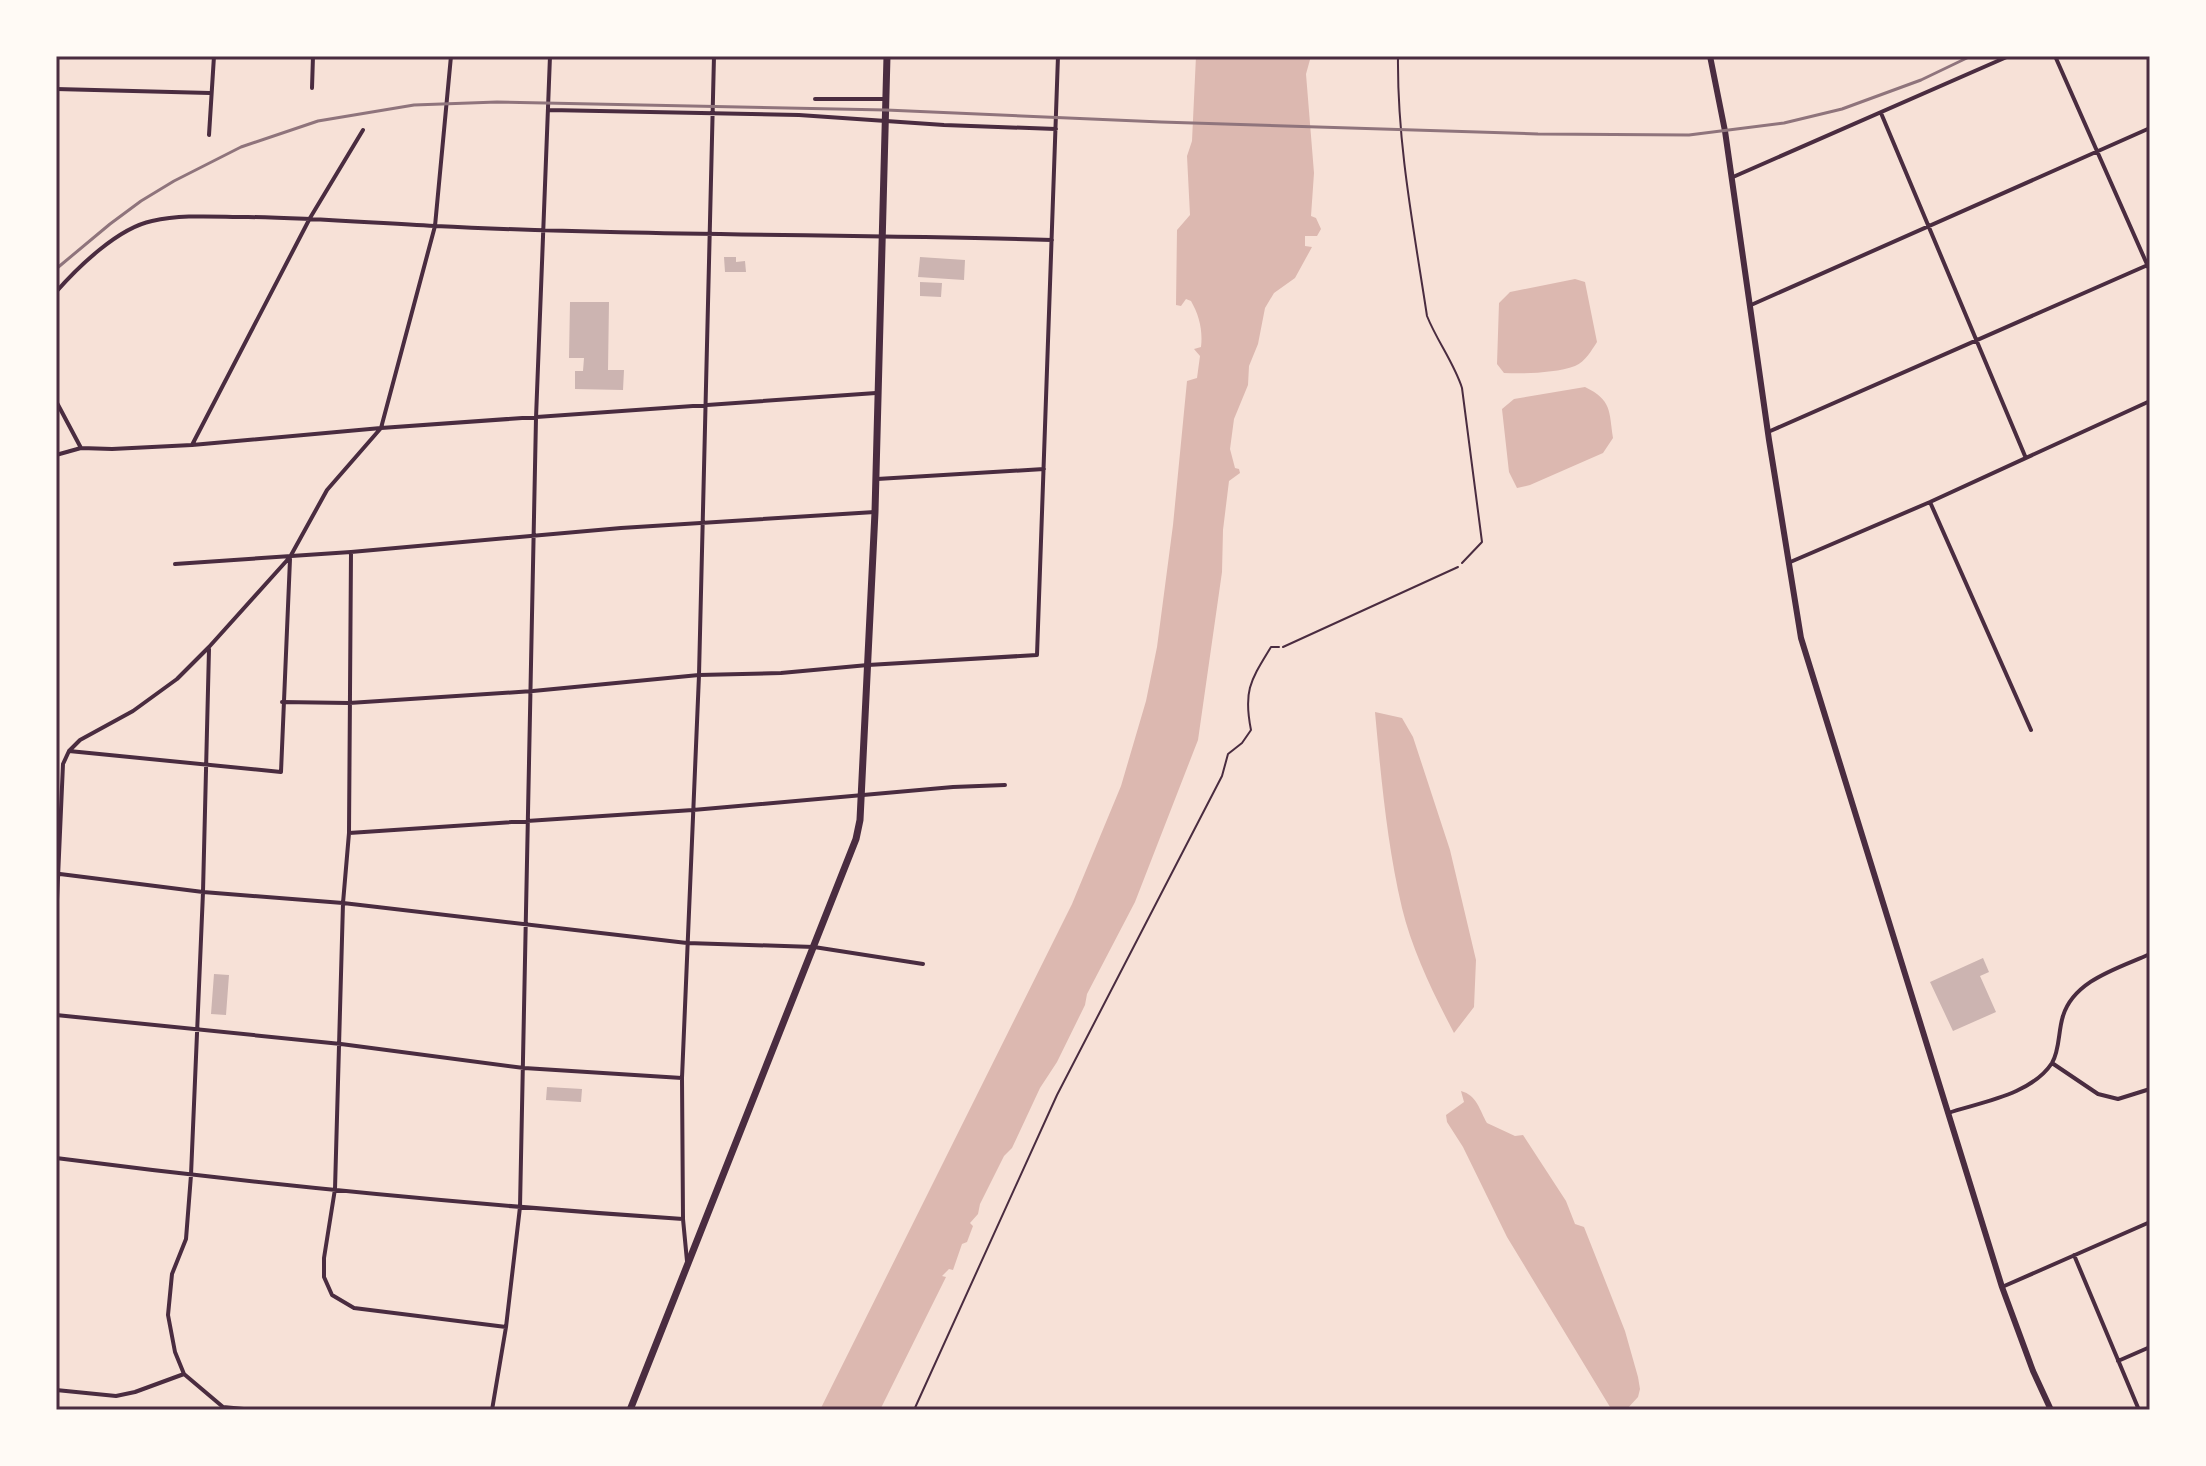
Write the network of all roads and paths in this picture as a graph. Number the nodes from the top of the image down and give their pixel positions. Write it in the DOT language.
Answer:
graph roads {
  1 [pos="214,56"];
  2 [pos="313,56"];
  3 [pos="451,56"];
  4 [pos="550,56"];
  5 [pos="714,56"];
  6 [pos="887,56"];
  7 [pos="1058,56"];
  8 [pos="1398,56"];
  9 [pos="1710,56"];
  10 [pos="2009,56"];
  11 [pos="2055,56"];
  12 [pos="312,88"];
  13 [pos="56,89"];
  14 [pos="210,93"];
  15 [pos="815,99"];
  16 [pos="886,99"];
  17 [pos="549,110"];
  18 [pos="712,113"];
  19 [pos="1881,113"];
  20 [pos="885,119"];
  21 [pos="2150,128"];
  22 [pos="1056,129"];
  23 [pos="363,130"];
  24 [pos="209,135"];
  25 [pos="2097,152"];
  26 [pos="1732,178"];
  27 [pos="310,218"];
  28 [pos="435,226"];
  29 [pos="1930,227"];
  30 [pos="545,229"];
  31 [pos="711,232"];
  32 [pos="883,236"];
  33 [pos="1052,240"];
  34 [pos="2149,267"];
  35 [pos="56,292"];
  36 [pos="1751,305"];
  37 [pos="1976,341"];
  38 [pos="876,393"];
  39 [pos="56,401"];
  40 [pos="2150,401"];
  41 [pos="704,406"];
  42 [pos="536,418"];
  43 [pos="381,428"];
  44 [pos="1768,432"];
  45 [pos="192,445"];
  46 [pos="81,448"];
  47 [pos="56,455"];
  48 [pos="2025,456"];
  49 [pos="1044,469"];
  50 [pos="875,479"];
  51 [pos="1930,502"];
  52 [pos="875,512"];
  53 [pos="702,522"];
  54 [pos="534,534"];
  55 [pos="351,552"];
  56 [pos="290,557"];
  57 [pos="1788,563"];
  58 [pos="175,564"];
  59 [pos="1458,567"];
  60 [pos="209,647"];
  61 [pos="1283,647"];
  62 [pos="868,665"];
  63 [pos="699,675"];
  64 [pos="533,691"];
  65 [pos="282,702"];
  66 [pos="349,703"];
  67 [pos="2031,730"];
  68 [pos="69,751"];
  69 [pos="204,764"];
  70 [pos="1005,785"];
  71 [pos="862,796"];
  72 [pos="693,810"];
  73 [pos="526,821"];
  74 [pos="349,833"];
  75 [pos="60,874"];
  76 [pos="203,892"];
  77 [pos="343,903"];
  78 [pos="56,923"];
  79 [pos="527,925"];
  80 [pos="687,943"];
  81 [pos="814,947"];
  82 [pos="2150,954"];
  83 [pos="923,964"];
  84 [pos="56,1015"];
  85 [pos="196,1031"];
  86 [pos="341,1044"];
  87 [pos="2052,1063"];
  88 [pos="524,1068"];
  89 [pos="682,1078"];
  90 [pos="2150,1089"];
  91 [pos="1948,1113"];
  92 [pos="56,1158"];
  93 [pos="191,1175"];
  94 [pos="335,1189"];
  95 [pos="520,1207"];
  96 [pos="683,1219"];
  97 [pos="2150,1222"];
  98 [pos="2074,1255"];
  99 [pos="688,1262"];
  100 [pos="2002,1287"];
  101 [pos="506,1327"];
  102 [pos="2150,1347"];
  103 [pos="2118,1361"];
  104 [pos="184,1374"];
  105 [pos="56,1390"];
  106 [pos="223,1408"];
  107 [pos="254,1410"];
  108 [pos="492,1410"];
  109 [pos="630,1410"];
  110 [pos="914,1410"];
  111 [pos="2051,1410"];
  112 [pos="2139,1410"];
  1 -- 14 [label="street"];
  2 -- 12 [label="street"];
  3 -- 28 [label="street"];
  4 -- 17 [label="street"];
  5 -- 18 [label="street"];
  6 -- 16 [label="main road"];
  7 -- 22 [label="street"];
  8 -- 59 [label="path"];
  9 -- 26 [label="main road"];
  10 -- 19 [label="street"];
  11 -- 25 [label="street"];
  13 -- 14 [label="street"];
  14 -- 24 [label="street"];
  15 -- 16 [label="street"];
  16 -- 20 [label="main road"];
  17 -- 18 [label="street"];
  17 -- 30 [label="street"];
  18 -- 20 [label="street"];
  18 -- 31 [label="street"];
  19 -- 26 [label="street"];
  19 -- 29 [label="street"];
  20 -- 22 [label="street"];
  20 -- 32 [label="main road"];
  21 -- 25 [label="street"];
  22 -- 33 [label="street"];
  23 -- 27 [label="street"];
  25 -- 29 [label="street"];
  25 -- 34 [label="street"];
  26 -- 36 [label="main road"];
  27 -- 28 [label="street"];
  27 -- 35 [label="street"];
  27 -- 45 [label="street"];
  28 -- 30 [label="street"];
  28 -- 43 [label="street"];
  29 -- 36 [label="street"];
  29 -- 37 [label="street"];
  30 -- 31 [label="street"];
  30 -- 42 [label="street"];
  31 -- 32 [label="street"];
  31 -- 41 [label="street"];
  32 -- 33 [label="street"];
  32 -- 38 [label="main road"];
  33 -- 49 [label="street"];
  34 -- 37 [label="street"];
  36 -- 44 [label="main road"];
  37 -- 44 [label="street"];
  37 -- 48 [label="street"];
  38 -- 41 [label="street"];
  38 -- 50 [label="main road"];
  39 -- 46 [label="street"];
  40 -- 48 [label="street"];
  41 -- 42 [label="street"];
  41 -- 53 [label="street"];
  42 -- 43 [label="street"];
  42 -- 54 [label="street"];
  43 -- 45 [label="street"];
  43 -- 56 [label="street"];
  44 -- 57 [label="main road"];
  45 -- 46 [label="street"];
  46 -- 47 [label="street"];
  48 -- 51 [label="street"];
  49 -- 50 [label="street"];
  49 -- 62 [label="street"];
  50 -- 52 [label="main road"];
  51 -- 57 [label="street"];
  51 -- 67 [label="street"];
  52 -- 53 [label="street"];
  52 -- 62 [label="main road"];
  53 -- 54 [label="street"];
  53 -- 63 [label="street"];
  54 -- 55 [label="street"];
  54 -- 64 [label="street"];
  55 -- 56 [label="street"];
  55 -- 66 [label="street"];
  56 -- 58 [label="street"];
  56 -- 60 [label="street"];
  56 -- 65 [label="street"];
  57 -- 91 [label="main road"];
  59 -- 61 [label="lane"];
  60 -- 68 [label="street"];
  60 -- 69 [label="street"];
  61 -- 110 [label="path"];
  62 -- 63 [label="street"];
  62 -- 71 [label="main road"];
  63 -- 64 [label="street"];
  63 -- 72 [label="street"];
  64 -- 66 [label="street"];
  64 -- 73 [label="street"];
  65 -- 66 [label="street"];
  65 -- 69 [label="street"];
  66 -- 74 [label="street"];
  68 -- 69 [label="street"];
  68 -- 75 [label="street"];
  69 -- 76 [label="street"];
  70 -- 71 [label="street"];
  71 -- 72 [label="street"];
  71 -- 81 [label="main road"];
  72 -- 73 [label="street"];
  72 -- 80 [label="street"];
  73 -- 74 [label="street"];
  73 -- 79 [label="street"];
  74 -- 77 [label="street"];
  75 -- 76 [label="street"];
  75 -- 78 [label="street"];
  76 -- 77 [label="street"];
  76 -- 85 [label="street"];
  77 -- 79 [label="street"];
  77 -- 86 [label="street"];
  79 -- 80 [label="street"];
  79 -- 88 [label="street"];
  80 -- 81 [label="street"];
  80 -- 89 [label="street"];
  81 -- 83 [label="street"];
  81 -- 99 [label="main road"];
  82 -- 87 [label="street"];
  84 -- 85 [label="street"];
  85 -- 86 [label="street"];
  85 -- 93 [label="street"];
  86 -- 88 [label="street"];
  86 -- 94 [label="street"];
  87 -- 90 [label="street"];
  87 -- 91 [label="street"];
  88 -- 89 [label="street"];
  88 -- 95 [label="street"];
  89 -- 96 [label="street"];
  91 -- 100 [label="main road"];
  92 -- 93 [label="street"];
  93 -- 94 [label="street"];
  93 -- 104 [label="street"];
  94 -- 95 [label="street"];
  94 -- 101 [label="street"];
  95 -- 96 [label="street"];
  95 -- 101 [label="street"];
  96 -- 99 [label="street"];
  97 -- 98 [label="street"];
  98 -- 100 [label="street"];
  98 -- 103 [label="street"];
  99 -- 109 [label="main road"];
  100 -- 111 [label="main road"];
  101 -- 108 [label="street"];
  102 -- 103 [label="street"];
  103 -- 112 [label="street"];
  104 -- 105 [label="street"];
  104 -- 106 [label="street"];
  106 -- 107 [label="street"];
}
